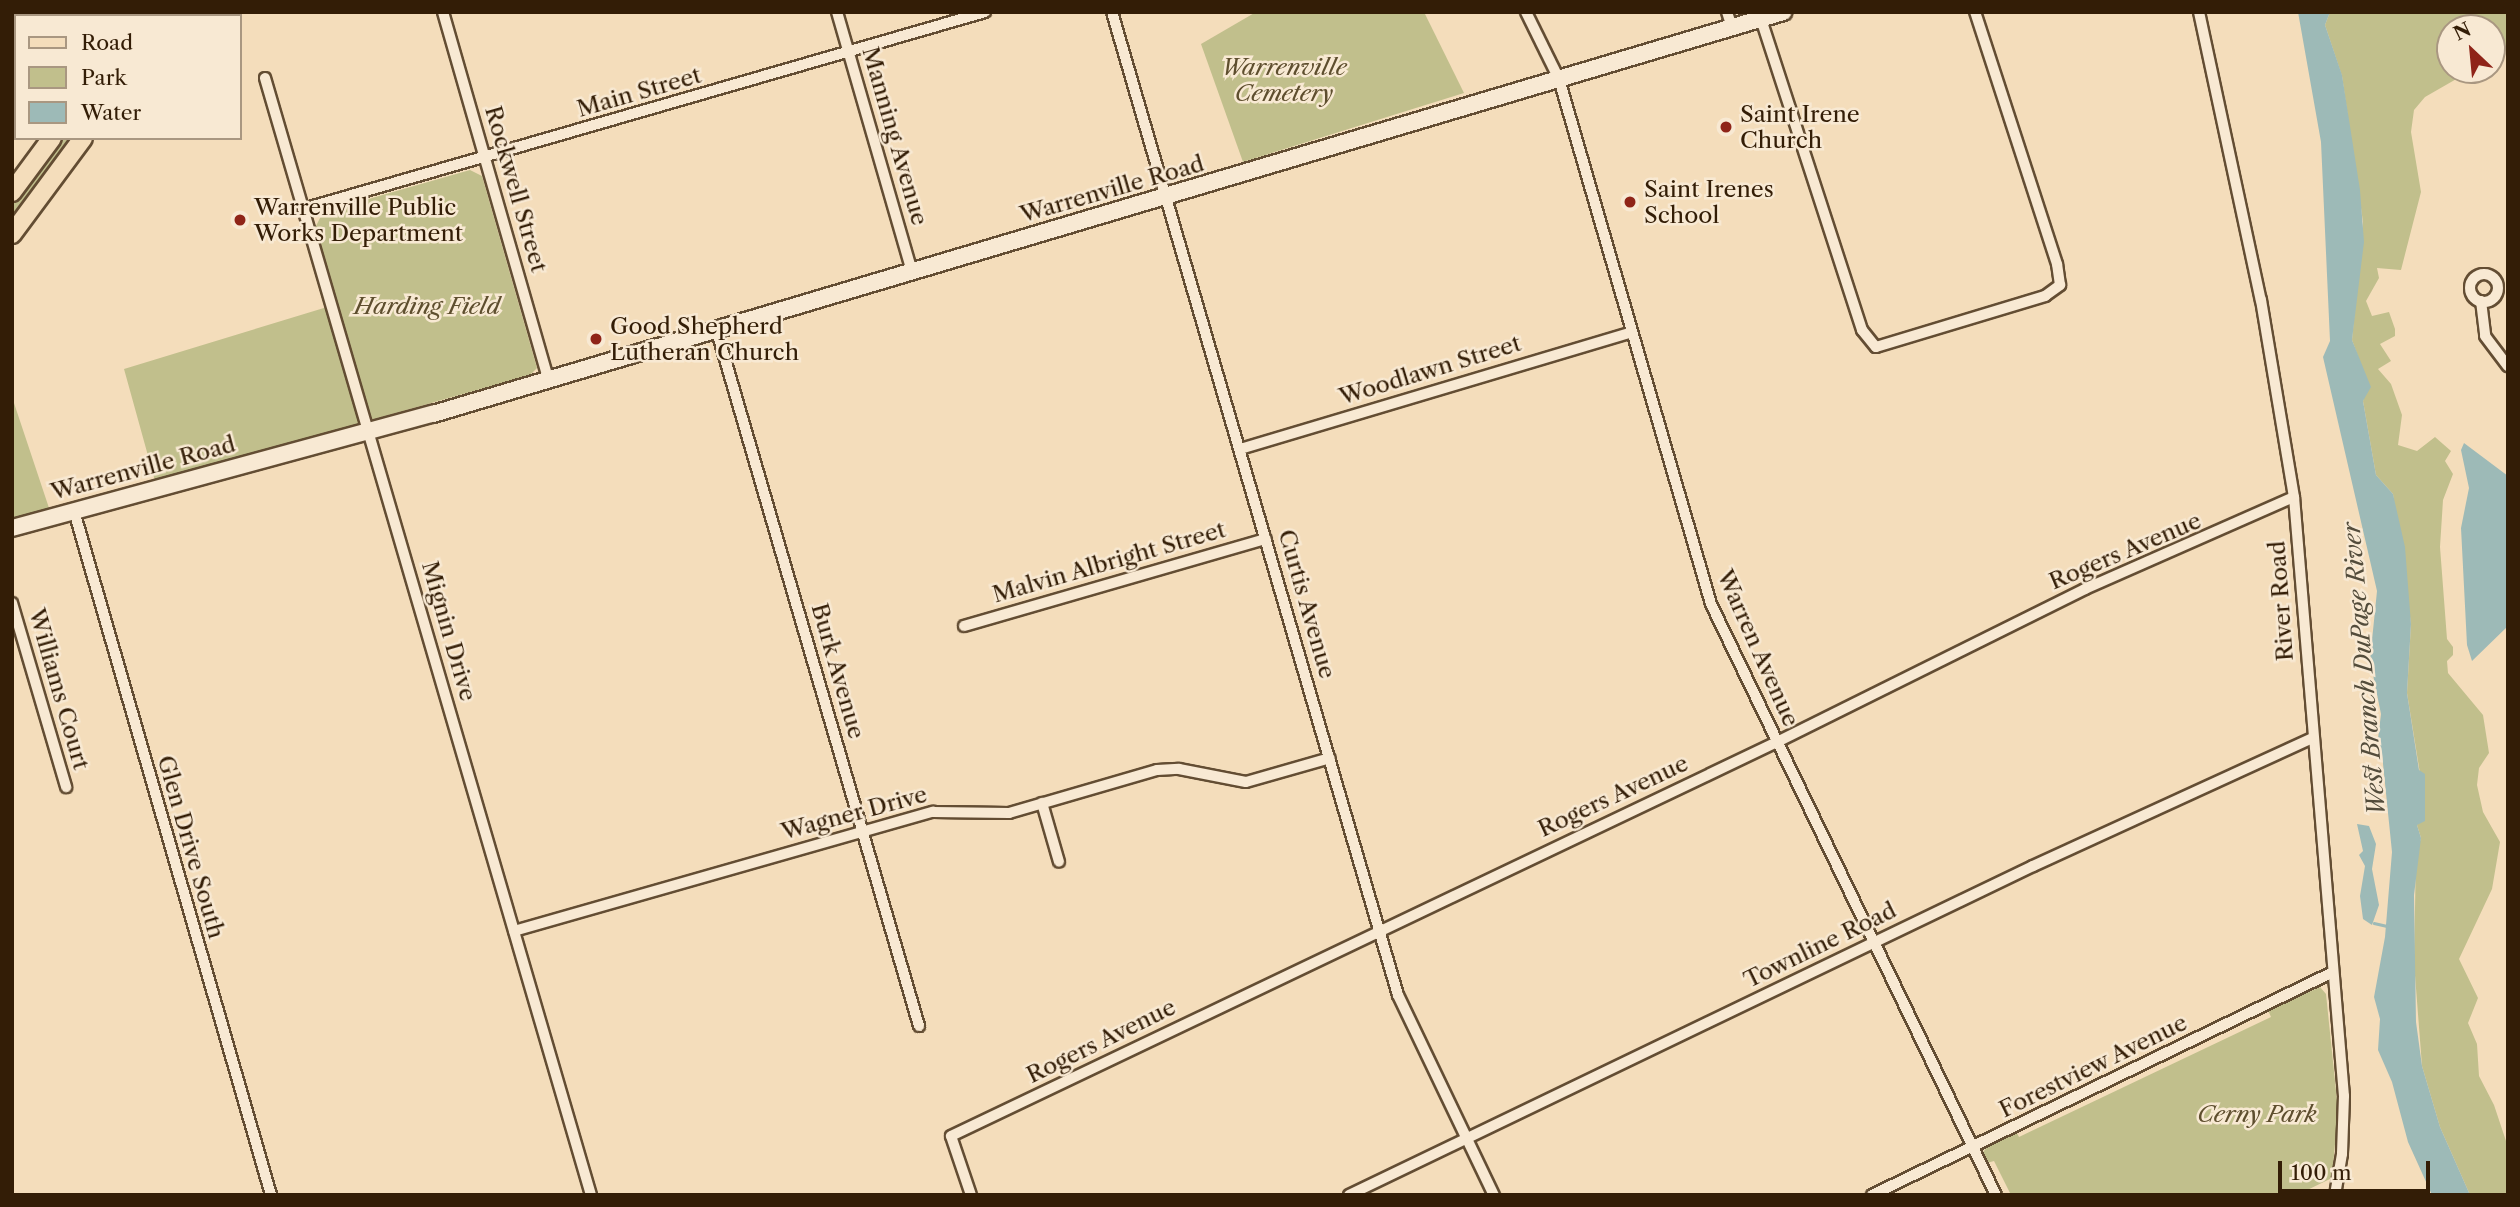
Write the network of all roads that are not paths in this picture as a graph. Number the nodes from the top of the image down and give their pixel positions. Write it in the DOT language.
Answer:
graph roads {
  1 [pos="443,12"];
  2 [pos="837,12"];
  3 [pos="985,12"];
  4 [pos="1112,12"];
  5 [pos="1526,12"];
  6 [pos="1783,12"];
  7 [pos="1975,12"];
  8 [pos="2199,12"];
  9 [pos="1761,19"];
  10 [pos="1730,20"];
  11 [pos="849,52"];
  12 [pos="265,78"];
  13 [pos="1559,79"];
  14 [pos="51,140"];
  15 [pos="82,140"];
  16 [pos="485,158"];
  17 [pos="12,192"];
  18 [pos="1167,197"];
  19 [pos="303,209"];
  20 [pos="12,234"];
  21 [pos="912,271"];
  22 [pos="2481,301"];
  23 [pos="716,328"];
  24 [pos="1632,332"];
  25 [pos="2508,366"];
  26 [pos="548,377"];
  27 [pos="368,428"];
  28 [pos="1240,449"];
  29 [pos="2294,497"];
  30 [pos="74,511"];
  31 [pos="12,528"];
  32 [pos="1266,539"];
  33 [pos="12,603"];
  34 [pos="964,625"];
  35 [pos="2311,740"];
  36 [pos="1777,742"];
  37 [pos="1330,758"];
  38 [pos="66,787"];
  39 [pos="1042,803"];
  40 [pos="863,832"];
  41 [pos="1059,862"];
  42 [pos="1379,930"];
  43 [pos="514,931"];
  44 [pos="1875,942"];
  45 [pos="2331,973"];
  46 [pos="919,1026"];
  47 [pos="1466,1138"];
  48 [pos="1972,1148"];
  49 [pos="271,1195"];
  50 [pos="591,1195"];
  51 [pos="971,1195"];
  52 [pos="1349,1195"];
  53 [pos="1494,1195"];
  54 [pos="1872,1195"];
  55 [pos="1996,1195"];
  56 [pos="2335,1195"];
  1 -- 16 [label="street, Rockwell Street"];
  2 -- 11 [label="street, Manning Avenue"];
  3 -- 11 [label="street, Main Street"];
  4 -- 18 [label="street, Curtis Avenue"];
  5 -- 13 [label="street, Warren Avenue"];
  6 -- 9 [label="main road, Warrenville Road"];
  7 -- 9 [label="street"];
  8 -- 29 [label="street, River Road"];
  9 -- 10 [label="main road, Warrenville Road"];
  10 -- 13 [label="main road, Warrenville Road"];
  11 -- 16 [label="street, Main Street"];
  11 -- 21 [label="street, Manning Avenue"];
  12 -- 19 [label="street, Mignin Drive"];
  13 -- 18 [label="main road, Warrenville Road"];
  13 -- 24 [label="street, Warren Avenue"];
  14 -- 17 [label="main road"];
  15 -- 20 [label="main road"];
  16 -- 19 [label="street, Main Street"];
  16 -- 26 [label="street, Rockwell Street"];
  18 -- 21 [label="main road, Warrenville Road"];
  18 -- 28 [label="street, Curtis Avenue"];
  19 -- 27 [label="street, Mignin Drive"];
  21 -- 23 [label="main road, Warrenville Road"];
  22 -- 25 [label="street"];
  23 -- 26 [label="main road, Warrenville Road"];
  23 -- 40 [label="street, Burk Avenue"];
  24 -- 28 [label="street, Woodlawn Street"];
  24 -- 36 [label="street, Warren Avenue"];
  26 -- 27 [label="main road, Warrenville Road"];
  27 -- 30 [label="main road, Warrenville Road"];
  27 -- 43 [label="street, Mignin Drive"];
  28 -- 32 [label="street, Curtis Avenue"];
  29 -- 35 [label="street, River Road"];
  29 -- 36 [label="street, Rogers Avenue"];
  30 -- 31 [label="main road, Warrenville Road"];
  30 -- 49 [label="street, Glen Drive South"];
  32 -- 34 [label="street, Malvin Albright Street"];
  32 -- 37 [label="street, Curtis Avenue"];
  33 -- 38 [label="street, Williams Court"];
  35 -- 44 [label="street, Townline Road"];
  35 -- 45 [label="street, River Road"];
  36 -- 42 [label="street, Rogers Avenue"];
  36 -- 44 [label="street, Warren Avenue"];
  37 -- 39 [label="street, Wagner Drive"];
  37 -- 42 [label="street, Curtis Avenue"];
  39 -- 40 [label="street, Wagner Drive"];
  39 -- 41 [label="street"];
  40 -- 43 [label="street, Wagner Drive"];
  40 -- 46 [label="street, Burk Avenue"];
  42 -- 47 [label="street, Curtis Avenue"];
  42 -- 51 [label="street, Rogers Avenue"];
  43 -- 50 [label="street, Mignin Drive"];
  44 -- 47 [label="street, Townline Road"];
  44 -- 48 [label="street, Warren Avenue"];
  45 -- 48 [label="street, Forestview Avenue"];
  45 -- 56 [label="street, River Road"];
  47 -- 52 [label="street, Townline Road"];
  47 -- 53 [label="street, Curtis Avenue"];
  48 -- 54 [label="street, Forestview Avenue"];
  48 -- 55 [label="street, Warren Avenue"];
}
